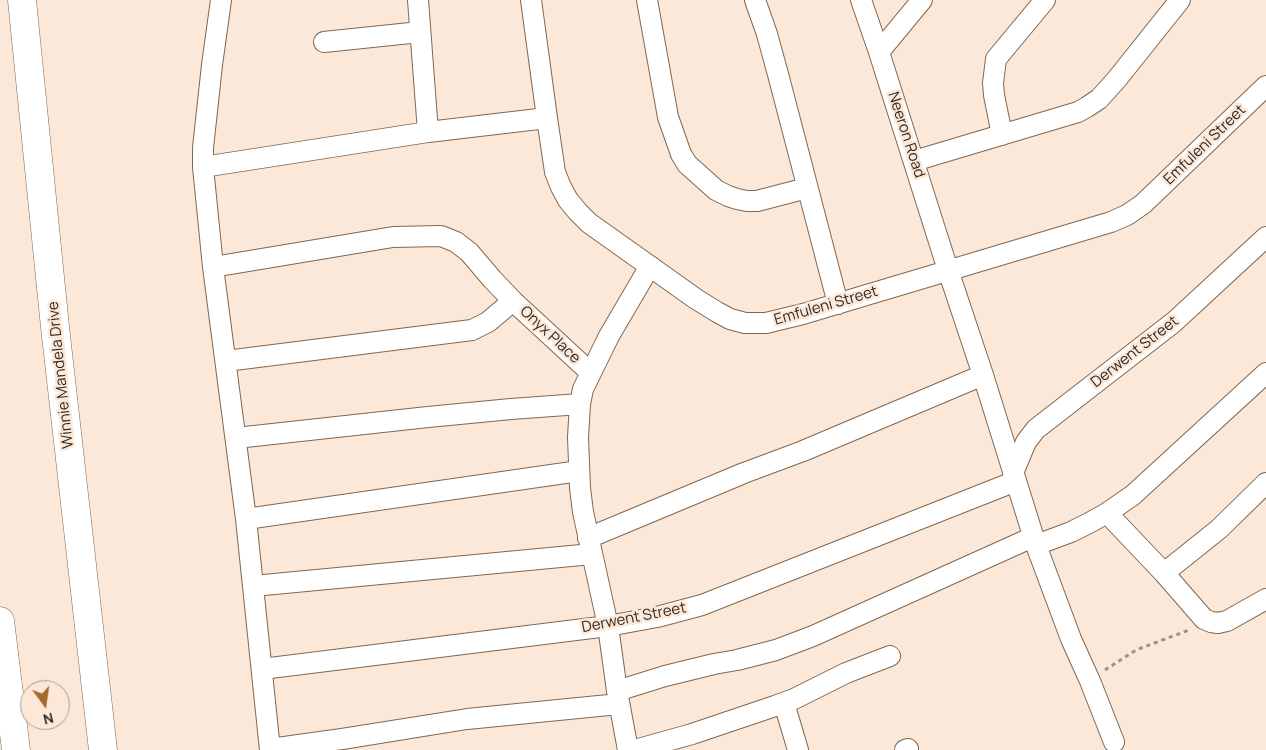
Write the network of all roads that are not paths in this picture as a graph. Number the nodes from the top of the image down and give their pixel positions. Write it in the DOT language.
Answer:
graph roads {
  1 [pos="22,0"];
  2 [pos="221,0"];
  3 [pos="418,0"];
  4 [pos="531,0"];
  5 [pos="647,0"];
  6 [pos="756,0"];
  7 [pos="862,0"];
  8 [pos="922,0"];
  9 [pos="1045,0"];
  10 [pos="1180,0"];
  11 [pos="420,32"];
  12 [pos="324,42"];
  13 [pos="879,52"];
  14 [pos="1266,86"];
  15 [pos="547,118"];
  16 [pos="428,132"];
  17 [pos="1002,135"];
  18 [pos="914,161"];
  19 [pos="203,167"];
  20 [pos="807,188"];
  21 [pos="1266,237"];
  22 [pos="650,266"];
  23 [pos="213,267"];
  24 [pos="948,270"];
  25 [pos="513,301"];
  26 [pos="838,304"];
  27 [pos="226,361"];
  28 [pos="591,373"];
  29 [pos="1266,373"];
  30 [pos="983,375"];
  31 [pos="580,404"];
  32 [pos="236,438"];
  33 [pos="579,471"];
  34 [pos="1015,477"];
  35 [pos="1266,483"];
  36 [pos="1107,513"];
  37 [pos="246,519"];
  38 [pos="1035,541"];
  39 [pos="590,546"];
  40 [pos="1164,573"];
  41 [pos="252,586"];
  42 [pos="1266,598"];
  43 [pos="0,621"];
  44 [pos="608,626"];
  45 [pos="890,656"];
  46 [pos="262,669"];
  47 [pos="618,698"];
  48 [pos="784,702"];
  49 [pos="1114,742"];
  50 [pos="270,749"];
  51 [pos="16,750"];
  52 [pos="104,750"];
  53 [pos="628,750"];
  54 [pos="635,750"];
  55 [pos="798,750"];
  1 -- 52 [label="main road, Winnie Mandela Drive"];
  2 -- 19 [label="street"];
  3 -- 11 [label="street"];
  4 -- 15 [label="street, Emfuleni Street"];
  5 -- 20 [label="street"];
  6 -- 20 [label="street"];
  7 -- 13 [label="street, Neeron Road"];
  8 -- 13 [label="street"];
  9 -- 17 [label="street"];
  10 -- 17 [label="street"];
  11 -- 12 [label="street"];
  11 -- 16 [label="street"];
  13 -- 18 [label="street, Neeron Road"];
  14 -- 24 [label="street, Emfuleni Street"];
  15 -- 16 [label="street"];
  15 -- 22 [label="street, Emfuleni Street"];
  16 -- 19 [label="street"];
  17 -- 18 [label="street"];
  18 -- 24 [label="street, Neeron Road"];
  19 -- 23 [label="street"];
  20 -- 26 [label="street"];
  21 -- 34 [label="street, Derwent Street"];
  22 -- 26 [label="street, Emfuleni Street"];
  22 -- 28 [label="street"];
  23 -- 25 [label="street, Onyx Place"];
  23 -- 27 [label="street"];
  24 -- 26 [label="street, Emfuleni Street"];
  24 -- 30 [label="street, Neeron Road"];
  25 -- 27 [label="street"];
  25 -- 28 [label="street, Onyx Place"];
  27 -- 32 [label="street"];
  28 -- 31 [label="street, Onyx Place"];
  29 -- 36 [label="street"];
  30 -- 34 [label="street, Neeron Road"];
  30 -- 39 [label="street"];
  31 -- 32 [label="street"];
  31 -- 33 [label="street, Onyx Place"];
  32 -- 37 [label="street"];
  33 -- 37 [label="street"];
  33 -- 39 [label="street, Onyx Place"];
  34 -- 38 [label="street, Neeron Road"];
  34 -- 44 [label="street, Derwent Street"];
  35 -- 40 [label="street"];
  36 -- 38 [label="street"];
  36 -- 40 [label="street"];
  37 -- 41 [label="street"];
  38 -- 47 [label="street"];
  38 -- 49 [label="street, Neeron Road"];
  39 -- 41 [label="street"];
  39 -- 44 [label="street, Onyx Place"];
  40 -- 42 [label="street"];
  41 -- 46 [label="street"];
  43 -- 51 [label="main road"];
  44 -- 46 [label="street, Derwent Street"];
  44 -- 47 [label="street, Onyx Place"];
  45 -- 48 [label="street"];
  46 -- 50 [label="street"];
  47 -- 50 [label="street"];
  47 -- 53 [label="street, Onyx Place"];
  48 -- 54 [label="street"];
  48 -- 55 [label="street"];
}
